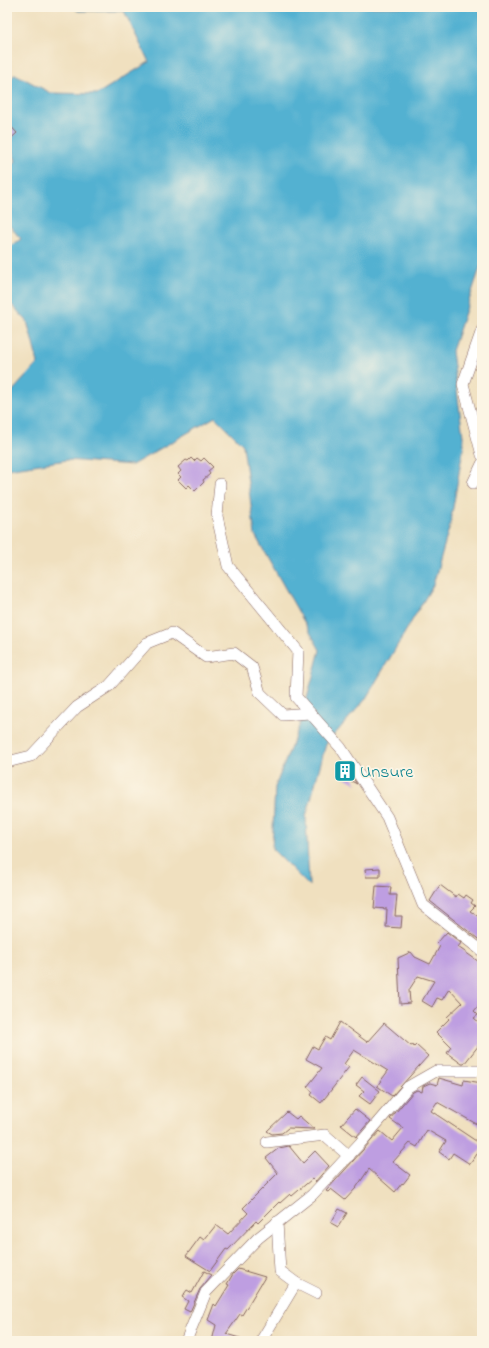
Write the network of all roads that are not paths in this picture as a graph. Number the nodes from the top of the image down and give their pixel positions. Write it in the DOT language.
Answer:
graph roads {
  1 [pos="482,330"];
  2 [pos="482,455"];
  3 [pos="482,464"];
  4 [pos="473,483"];
  5 [pos="220,484"];
  6 [pos="310,714"];
  7 [pos="7,762"];
  8 [pos="482,951"];
  9 [pos="482,1071"];
  10 [pos="267,1142"];
  11 [pos="349,1156"];
  12 [pos="277,1222"];
  13 [pos="296,1283"];
  14 [pos="316,1293"];
  15 [pos="186,1341"];
  16 [pos="261,1341"];
  1 -- 2 [label="street"];
  3 -- 4 [label="street"];
  5 -- 6 [label="street"];
  6 -- 7 [label="street"];
  6 -- 8 [label="street"];
  9 -- 11 [label="street"];
  10 -- 11 [label="street"];
  11 -- 12 [label="street"];
  12 -- 13 [label="street"];
  12 -- 15 [label="street"];
  13 -- 14 [label="street"];
  13 -- 16 [label="street"];
}
